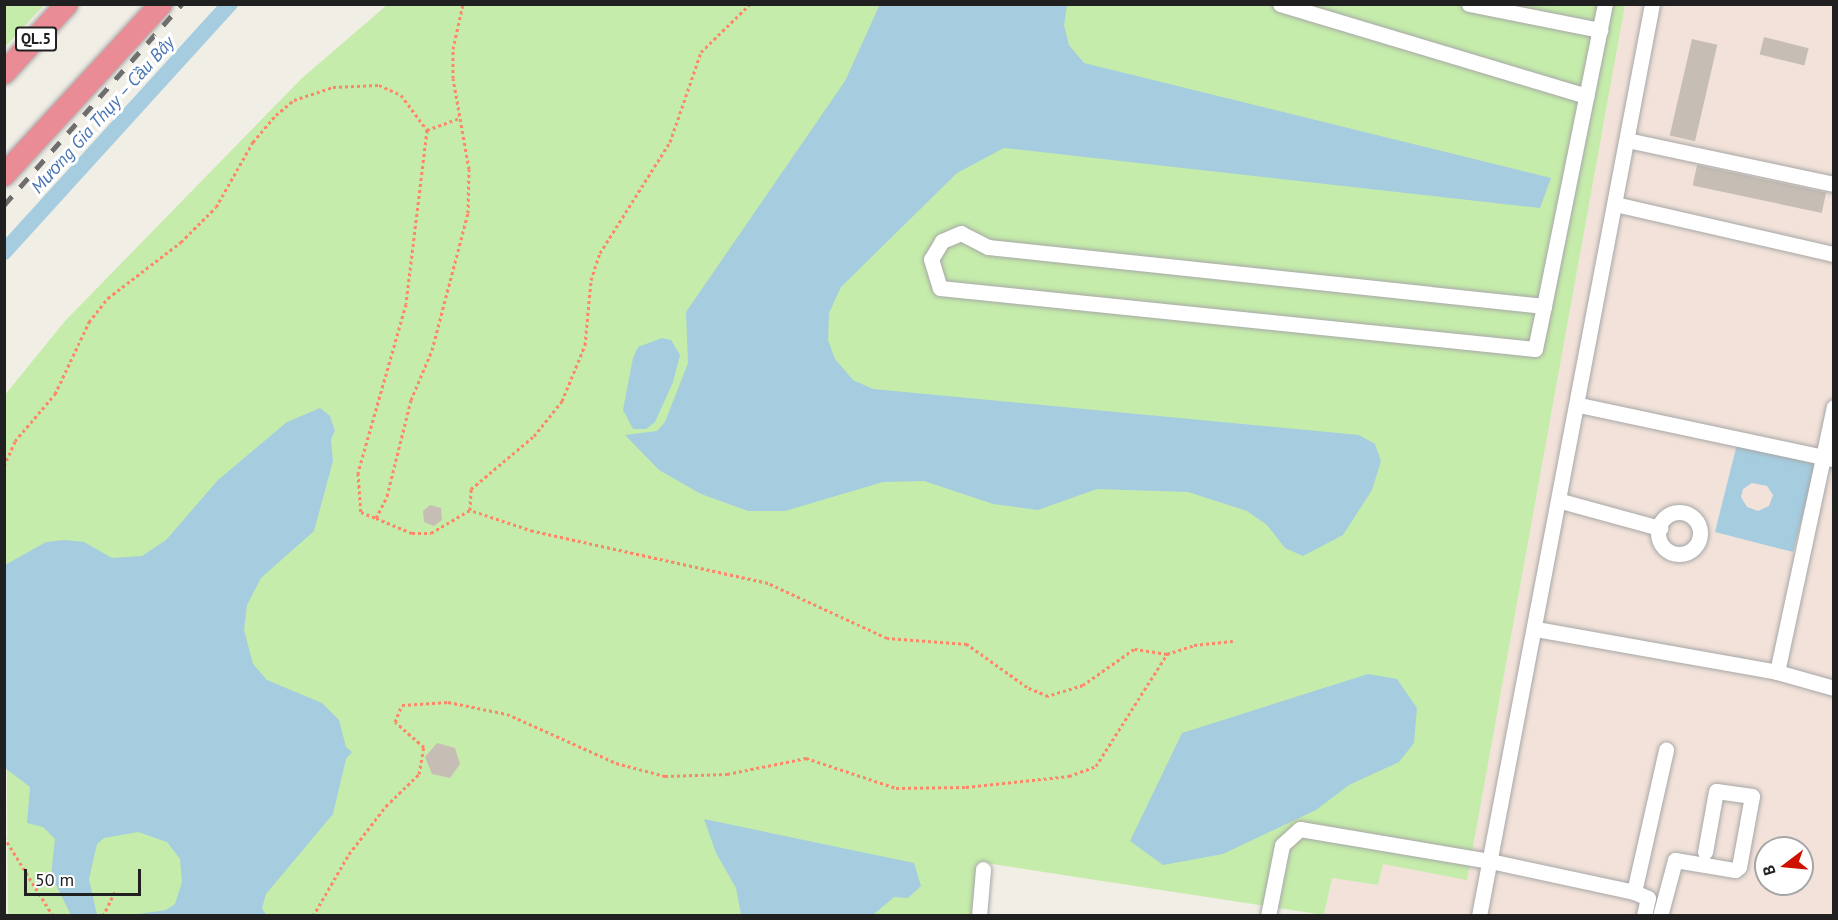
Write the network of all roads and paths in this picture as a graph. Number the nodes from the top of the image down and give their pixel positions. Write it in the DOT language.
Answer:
graph roads {
  1 [pos="68,4"];
  2 [pos="161,4"];
  3 [pos="463,4"];
  4 [pos="750,4"];
  5 [pos="1280,4"];
  6 [pos="1469,4"];
  7 [pos="1605,4"];
  8 [pos="1652,4"];
  9 [pos="1600,30"];
  10 [pos="4,73"];
  11 [pos="1587,96"];
  12 [pos="458,119"];
  13 [pos="427,130"];
  14 [pos="1627,140"];
  15 [pos="4,175"];
  16 [pos="1833,184"];
  17 [pos="1615,204"];
  18 [pos="1833,254"];
  19 [pos="1544,306"];
  20 [pos="1579,405"];
  21 [pos="1833,407"];
  22 [pos="1828,458"];
  23 [pos="4,466"];
  24 [pos="1561,501"];
  25 [pos="470,510"];
  26 [pos="376,518"];
  27 [pos="1660,528"];
  28 [pos="1536,629"];
  29 [pos="1233,641"];
  30 [pos="1167,654"];
  31 [pos="1777,672"];
  32 [pos="1833,688"];
  33 [pos="1666,750"];
  34 [pos="4,837"];
  35 [pos="1705,852"];
  36 [pos="1490,861"];
  37 [pos="983,869"];
  38 [pos="115,891"];
  39 [pos="1634,892"];
  40 [pos="103,914"];
  41 [pos="53,915"];
  42 [pos="313,915"];
  43 [pos="979,915"];
  44 [pos="1268,915"];
  45 [pos="1479,915"];
  46 [pos="1644,915"];
  47 [pos="1660,915"];
  1 -- 10 [label="highway, QL.5"];
  2 -- 15 [label="highway"];
  3 -- 12 [label="path"];
  4 -- 25 [label="path"];
  5 -- 11 [label="lane"];
  6 -- 9 [label="lane"];
  7 -- 9 [label="lane"];
  8 -- 14 [label="lane"];
  9 -- 11 [label="lane"];
  11 -- 19 [label="lane"];
  12 -- 13 [label="path"];
  12 -- 26 [label="path"];
  13 -- 23 [label="path"];
  13 -- 26 [label="path"];
  14 -- 16 [label="lane"];
  14 -- 17 [label="lane"];
  17 -- 18 [label="lane"];
  17 -- 20 [label="lane"];
  19 -- 19 [label="lane"];
  20 -- 22 [label="lane"];
  20 -- 24 [label="lane"];
  21 -- 22 [label="lane"];
  22 -- 31 [label="lane"];
  24 -- 27 [label="lane"];
  24 -- 28 [label="lane"];
  25 -- 26 [label="path"];
  25 -- 30 [label="path"];
  28 -- 31 [label="lane"];
  28 -- 36 [label="lane"];
  29 -- 30 [label="path"];
  30 -- 42 [label="path"];
  31 -- 32 [label="lane"];
  33 -- 39 [label="lane"];
  34 -- 41 [label="path"];
  35 -- 47 [label="lane"];
  36 -- 39 [label="lane"];
  36 -- 44 [label="lane"];
  36 -- 45 [label="lane"];
  37 -- 43 [label="lane"];
  38 -- 40 [label="path"];
  39 -- 46 [label="lane"];
}
